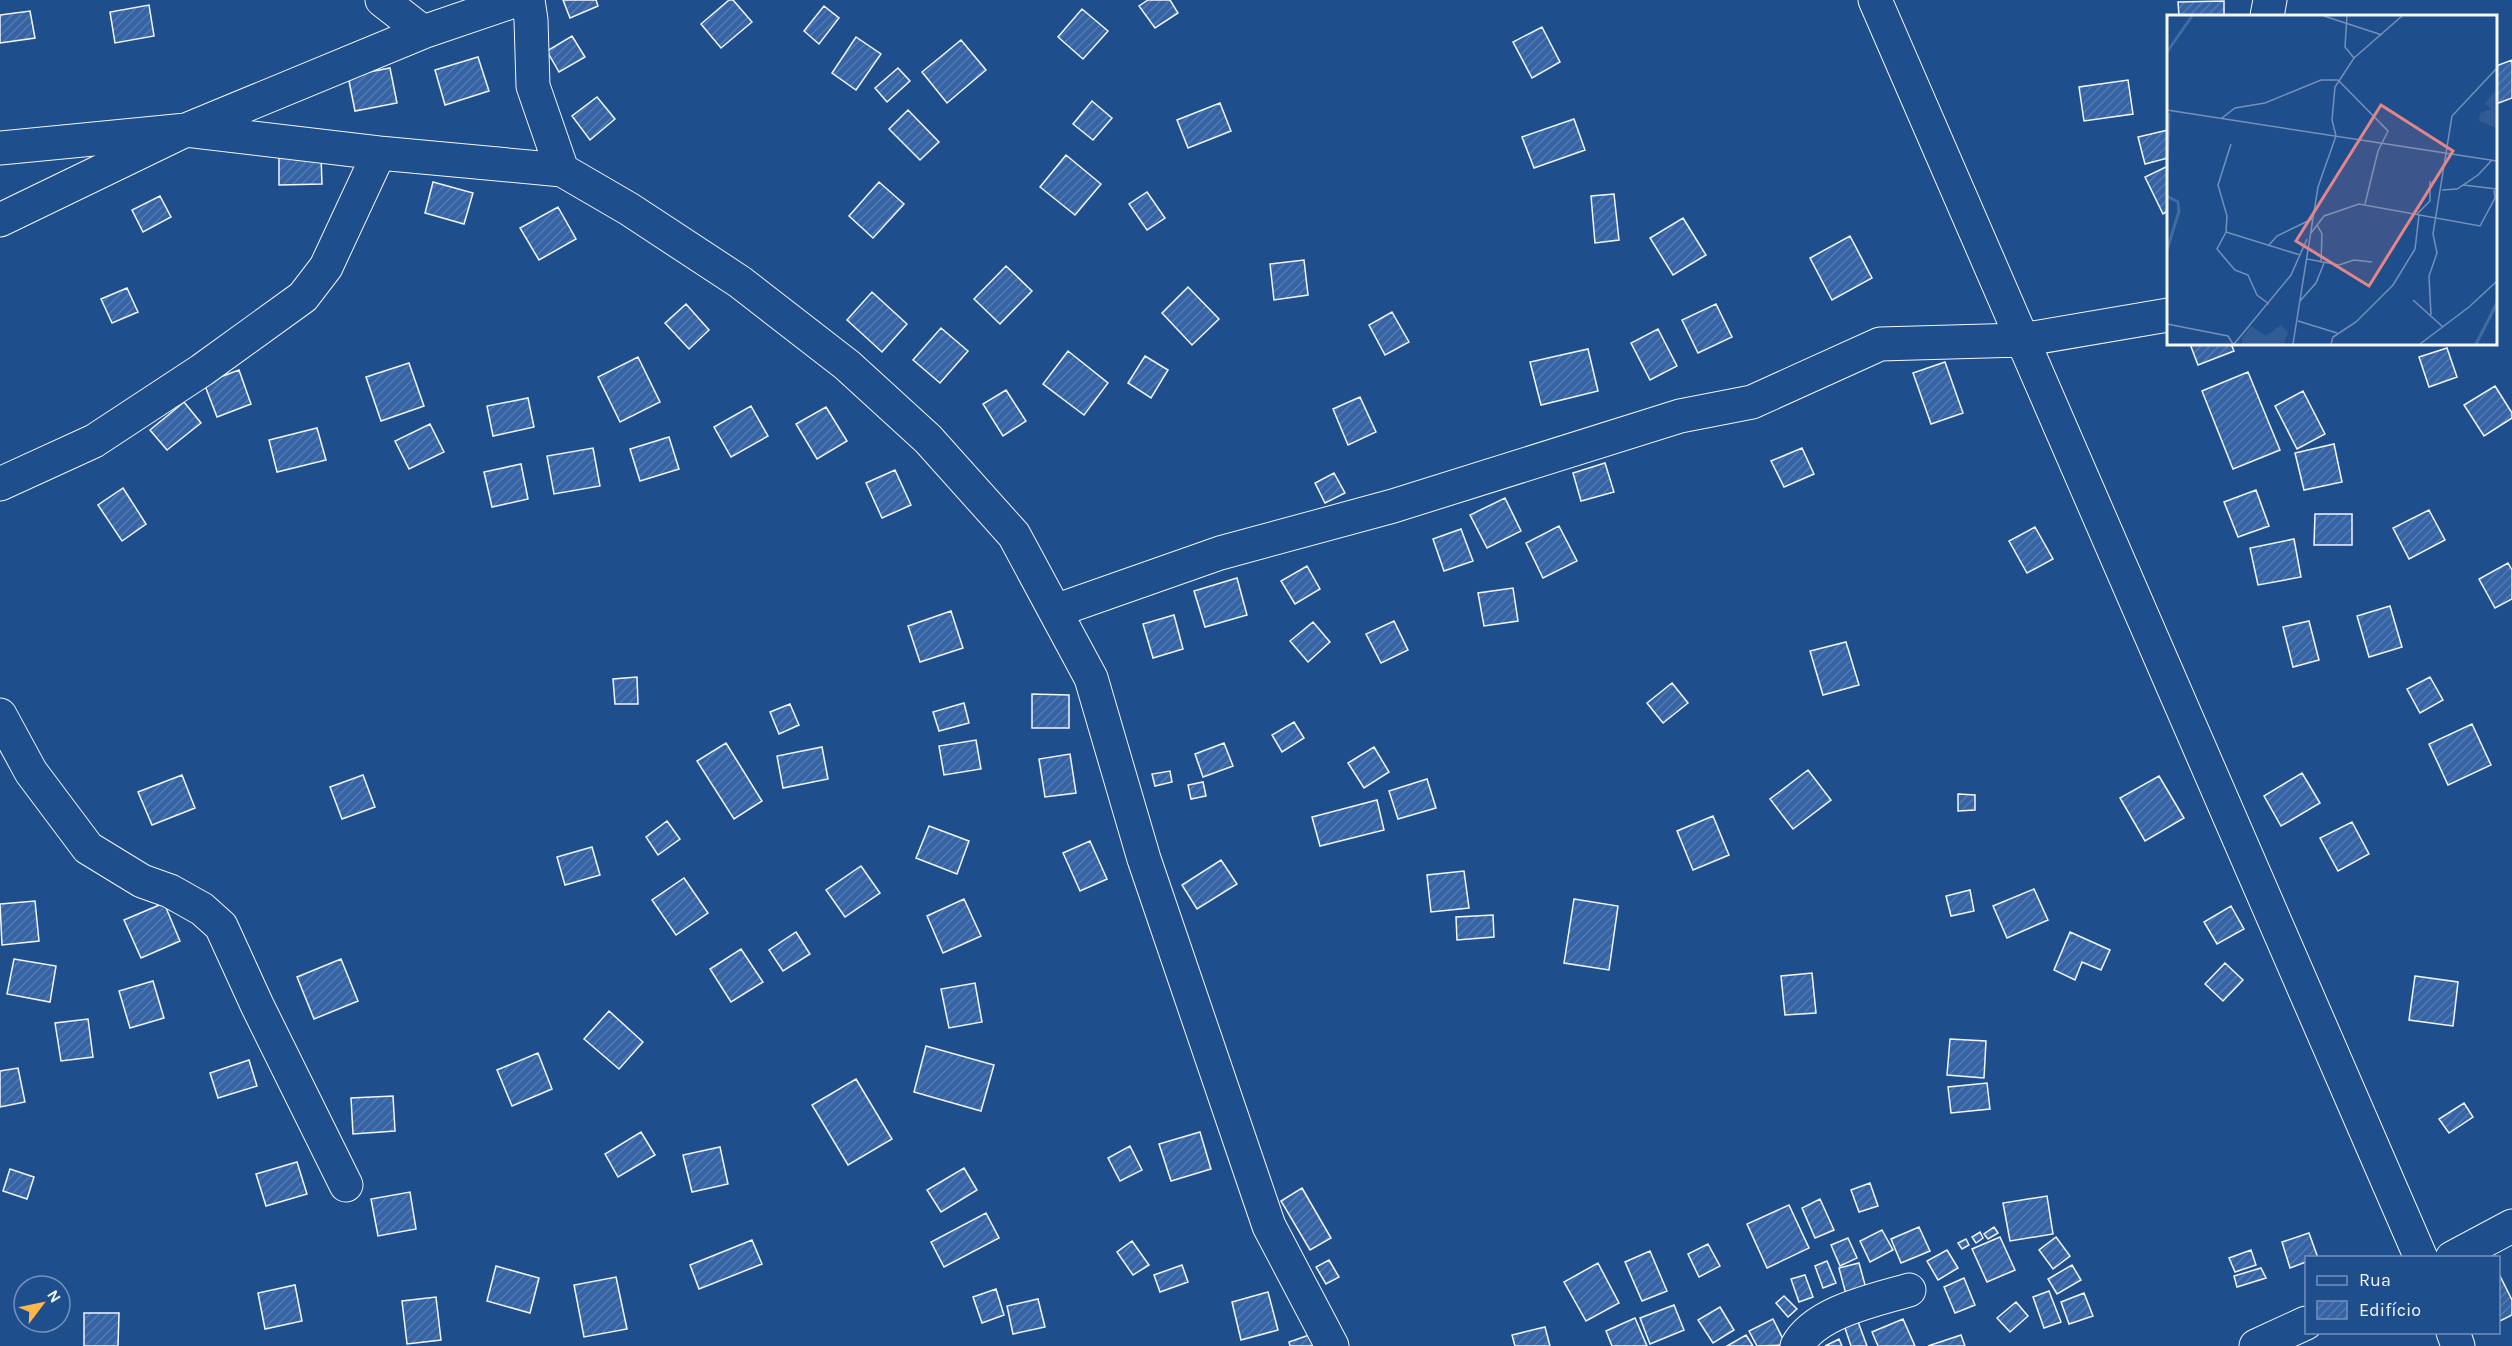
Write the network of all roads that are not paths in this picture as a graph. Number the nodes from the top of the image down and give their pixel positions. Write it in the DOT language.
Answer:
graph roads {
  1 [pos="382,0"];
  2 [pos="517,0"];
  3 [pos="528,0"];
  4 [pos="1875,0"];
  5 [pos="2270,0"];
  6 [pos="2267,15"];
  7 [pos="423,32"];
  8 [pos="186,130"];
  9 [pos="0,148"];
  10 [pos="379,153"];
  11 [pos="562,170"];
  12 [pos="0,220"];
  13 [pos="2167,315"];
  14 [pos="2021,340"];
  15 [pos="0,484"];
  16 [pos="1055,611"];
  17 [pos="0,715"];
  18 [pos="346,1185"];
  19 [pos="2512,1226"];
  20 [pos="2421,1256"];
  21 [pos="2454,1256"];
  22 [pos="1909,1290"];
  23 [pos="2305,1324"];
  24 [pos="1332,1346"];
  25 [pos="1797,1346"];
  26 [pos="2256,1346"];
  1 -- 7 [label="street"];
  2 -- 7 [label="street"];
  3 -- 11 [label="street"];
  4 -- 14 [label="street"];
  5 -- 6 [label="street"];
  7 -- 8 [label="street"];
  8 -- 9 [label="street"];
  8 -- 10 [label="street"];
  8 -- 12 [label="street"];
  10 -- 11 [label="street"];
  10 -- 15 [label="street"];
  11 -- 16 [label="street"];
  13 -- 14 [label="street"];
  14 -- 16 [label="street"];
  14 -- 20 [label="street"];
  16 -- 24 [label="street"];
  17 -- 18 [label="street"];
  19 -- 21 [label="street"];
  22 -- 25 [label="street"];
  23 -- 26 [label="street"];
}
